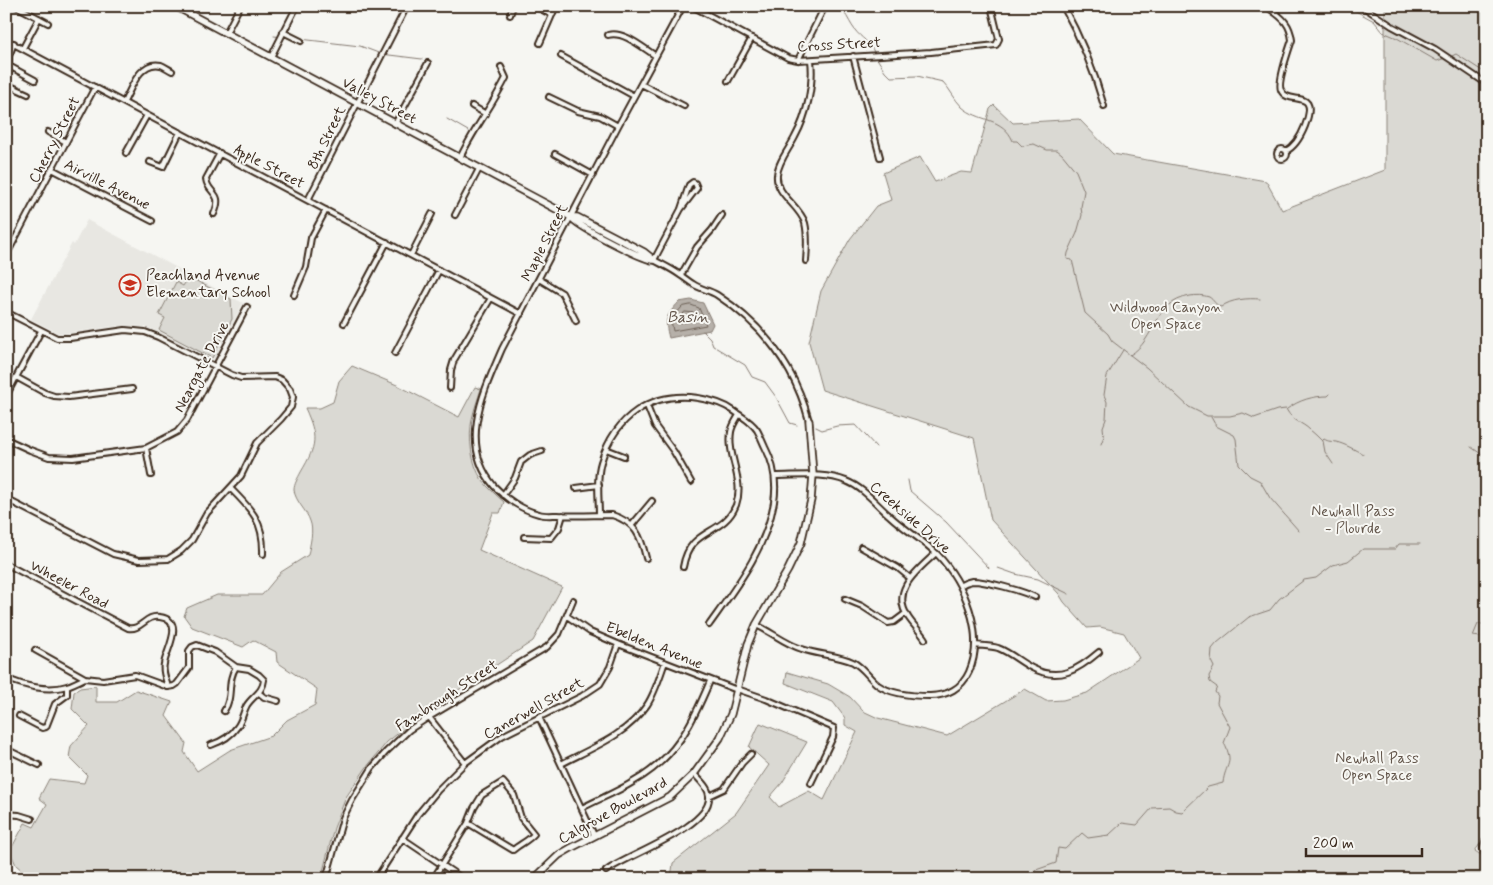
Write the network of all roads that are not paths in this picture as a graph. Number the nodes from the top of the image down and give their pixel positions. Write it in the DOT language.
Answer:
graph roads {
  1 [pos="16,6"];
  2 [pos="175,6"];
  3 [pos="240,6"];
  4 [pos="298,6"];
  5 [pos="407,6"];
  6 [pos="513,6"];
  7 [pos="535,6"];
  8 [pos="556,6"];
  9 [pos="683,6"];
  10 [pos="692,6"];
  11 [pos="827,6"];
  12 [pos="992,6"];
  13 [pos="1064,6"];
  14 [pos="1269,6"];
  15 [pos="1362,6"];
  16 [pos="510,15"];
  17 [pos="552,15"];
  18 [pos="39,18"];
  19 [pos="48,23"];
  20 [pos="283,32"];
  21 [pos="226,33"];
  22 [pos="608,35"];
  23 [pos="752,38"];
  24 [pos="6,40"];
  25 [pos="301,41"];
  26 [pos="540,43"];
  27 [pos="14,44"];
  28 [pos="22,48"];
  29 [pos="562,56"];
  30 [pos="656,56"];
  31 [pos="853,56"];
  32 [pos="271,57"];
  33 [pos="798,60"];
  34 [pos="811,60"];
  35 [pos="428,63"];
  36 [pos="9,66"];
  37 [pos="501,66"];
  38 [pos="172,71"];
  39 [pos="6,77"];
  40 [pos="35,80"];
  41 [pos="728,81"];
  42 [pos="6,84"];
  43 [pos="641,84"];
  44 [pos="1487,84"];
  45 [pos="95,87"];
  46 [pos="28,94"];
  47 [pos="634,96"];
  48 [pos="549,97"];
  49 [pos="124,102"];
  50 [pos="356,104"];
  51 [pos="472,106"];
  52 [pos="684,106"];
  53 [pos="1104,106"];
  54 [pos="486,114"];
  55 [pos="147,115"];
  56 [pos="395,124"];
  57 [pos="618,126"];
  58 [pos="48,132"];
  59 [pos="180,132"];
  60 [pos="66,142"];
  61 [pos="1286,151"];
  62 [pos="126,153"];
  63 [pos="220,153"];
  64 [pos="555,154"];
  65 [pos="880,157"];
  66 [pos="460,158"];
  67 [pos="150,162"];
  68 [pos="52,169"];
  69 [pos="479,169"];
  70 [pos="593,175"];
  71 [pos="308,200"];
  72 [pos="680,209"];
  73 [pos="326,210"];
  74 [pos="214,214"];
  75 [pos="432,214"];
  76 [pos="455,215"];
  77 [pos="722,215"];
  78 [pos="571,216"];
  79 [pos="152,221"];
  80 [pos="387,242"];
  81 [pos="411,255"];
  82 [pos="6,256"];
  83 [pos="654,260"];
  84 [pos="806,262"];
  85 [pos="439,270"];
  86 [pos="681,275"];
  87 [pos="539,279"];
  88 [pos="294,295"];
  89 [pos="491,298"];
  90 [pos="247,307"];
  91 [pos="6,312"];
  92 [pos="521,314"];
  93 [pos="576,321"];
  94 [pos="344,324"];
  95 [pos="41,331"];
  96 [pos="395,353"];
  97 [pos="215,367"];
  98 [pos="16,377"];
  99 [pos="450,388"];
  100 [pos="132,389"];
  101 [pos="6,396"];
  102 [pos="647,406"];
  103 [pos="739,415"];
  104 [pos="809,421"];
  105 [pos="6,439"];
  106 [pos="146,448"];
  107 [pos="606,449"];
  108 [pos="542,451"];
  109 [pos="624,456"];
  110 [pos="151,474"];
  111 [pos="775,476"];
  112 [pos="812,476"];
  113 [pos="691,482"];
  114 [pos="599,485"];
  115 [pos="576,488"];
  116 [pos="231,489"];
  117 [pos="503,496"];
  118 [pos="8,499"];
  119 [pos="652,501"];
  120 [pos="6,506"];
  121 [pos="563,515"];
  122 [pos="599,515"];
  123 [pos="632,525"];
  124 [pos="524,537"];
  125 [pos="861,548"];
  126 [pos="936,553"];
  127 [pos="262,554"];
  128 [pos="646,558"];
  129 [pos="6,564"];
  130 [pos="683,567"];
  131 [pos="910,578"];
  132 [pos="960,586"];
  133 [pos="1035,597"];
  134 [pos="845,599"];
  135 [pos="573,600"];
  136 [pos="906,613"];
  137 [pos="567,616"];
  138 [pos="709,625"];
  139 [pos="756,625"];
  140 [pos="925,638"];
  141 [pos="618,644"];
  142 [pos="974,645"];
  143 [pos="35,650"];
  144 [pos="1099,652"];
  145 [pos="666,662"];
  146 [pos="236,667"];
  147 [pos="6,678"];
  148 [pos="85,678"];
  149 [pos="710,681"];
  150 [pos="67,686"];
  151 [pos="168,687"];
  152 [pos="737,690"];
  153 [pos="259,693"];
  154 [pos="278,702"];
  155 [pos="224,711"];
  156 [pos="18,716"];
  157 [pos="429,717"];
  158 [pos="539,717"];
  159 [pos="211,745"];
  160 [pos="6,749"];
  161 [pos="751,754"];
  162 [pos="465,763"];
  163 [pos="560,764"];
  164 [pos="39,765"];
  165 [pos="694,774"];
  166 [pos="811,783"];
  167 [pos="709,796"];
  168 [pos="582,808"];
  169 [pos="6,814"];
  170 [pos="32,820"];
  171 [pos="468,823"];
  172 [pos="594,835"];
  173 [pos="402,838"];
  174 [pos="1487,838"];
  175 [pos="1487,856"];
  176 [pos="442,865"];
  177 [pos="606,871"];
  178 [pos="326,879"];
  179 [pos="376,879"];
  180 [pos="433,879"];
  181 [pos="463,879"];
  182 [pos="534,879"];
  1 -- 18 [label="street"];
  2 -- 21 [label="street, Valley Street"];
  3 -- 21 [label="street"];
  4 -- 20 [label="street"];
  5 -- 50 [label="street, 8th Street"];
  6 -- 16 [label="street"];
  7 -- 17 [label="street"];
  8 -- 17 [label="street"];
  9 -- 30 [label="street, Maple Street"];
  10 -- 23 [label="street, Cross Street"];
  11 -- 33 [label="street"];
  12 -- 31 [label="street, Cross Street"];
  13 -- 53 [label="street"];
  14 -- 61 [label="street"];
  15 -- 44 [label="street"];
  17 -- 26 [label="street"];
  18 -- 19 [label="street"];
  18 -- 28 [label="street"];
  20 -- 25 [label="street"];
  20 -- 32 [label="street"];
  21 -- 32 [label="street, Valley Street"];
  22 -- 30 [label="street"];
  23 -- 33 [label="street, Cross Street"];
  23 -- 41 [label="street"];
  24 -- 27 [label="street, Apple Street"];
  27 -- 28 [label="street, Apple Street"];
  27 -- 36 [label="street"];
  28 -- 45 [label="street, Apple Street"];
  29 -- 47 [label="street"];
  30 -- 43 [label="street, Maple Street"];
  31 -- 34 [label="street, Cross Street"];
  31 -- 65 [label="street"];
  32 -- 50 [label="street, Valley Street"];
  33 -- 34 [label="street, Cross Street"];
  34 -- 84 [label="street"];
  35 -- 56 [label="street"];
  36 -- 39 [label="street"];
  36 -- 40 [label="street"];
  37 -- 54 [label="street"];
  38 -- 49 [label="street"];
  42 -- 46 [label="street"];
  43 -- 47 [label="street, Maple Street"];
  43 -- 52 [label="street"];
  45 -- 49 [label="street, Apple Street"];
  45 -- 60 [label="street, Cherry Street"];
  47 -- 57 [label="street, Maple Street"];
  48 -- 57 [label="street"];
  49 -- 55 [label="street, Apple Street"];
  50 -- 56 [label="street, Valley Street"];
  50 -- 71 [label="street, 8th Street"];
  51 -- 54 [label="street"];
  54 -- 66 [label="street"];
  55 -- 59 [label="street, Apple Street"];
  55 -- 62 [label="street"];
  56 -- 66 [label="street, Valley Street"];
  57 -- 70 [label="street, Maple Street"];
  58 -- 60 [label="street"];
  59 -- 63 [label="street, Apple Street"];
  59 -- 67 [label="street"];
  60 -- 68 [label="street, Cherry Street"];
  63 -- 71 [label="street, Apple Street"];
  63 -- 74 [label="street"];
  64 -- 70 [label="street"];
  66 -- 69 [label="street, Valley Street"];
  68 -- 79 [label="street, Airville Avenue"];
  68 -- 82 [label="street, Cherry Street"];
  69 -- 76 [label="street"];
  69 -- 78 [label="street, Valley Street"];
  70 -- 78 [label="street, Maple Street"];
  71 -- 73 [label="street, Apple Street"];
  72 -- 72 [label="street"];
  72 -- 83 [label="street"];
  73 -- 80 [label="street, Apple Street"];
  73 -- 88 [label="street"];
  75 -- 81 [label="street"];
  77 -- 86 [label="street"];
  78 -- 83 [label="street, Valley Street"];
  78 -- 87 [label="street, Maple Street"];
  80 -- 81 [label="street, Apple Street"];
  80 -- 94 [label="street"];
  81 -- 85 [label="street, Apple Street"];
  83 -- 86 [label="street, Calgrove Boulevard"];
  85 -- 89 [label="street, Apple Street"];
  85 -- 96 [label="street"];
  86 -- 104 [label="street, Calgrove Boulevard"];
  87 -- 92 [label="street, Maple Street"];
  87 -- 93 [label="street"];
  89 -- 92 [label="street, Apple Street"];
  89 -- 99 [label="street"];
  90 -- 97 [label="street, Neargate Drive"];
  91 -- 95 [label="street"];
  92 -- 117 [label="street, Maple Street"];
  95 -- 97 [label="street"];
  95 -- 98 [label="street"];
  97 -- 106 [label="street, Neargate Drive"];
  97 -- 116 [label="street"];
  98 -- 100 [label="street"];
  98 -- 101 [label="street"];
  102 -- 103 [label="street"];
  102 -- 107 [label="street"];
  102 -- 113 [label="street"];
  103 -- 111 [label="street"];
  103 -- 130 [label="street"];
  104 -- 112 [label="street, Calgrove Boulevard"];
  105 -- 106 [label="street"];
  106 -- 110 [label="street"];
  107 -- 109 [label="street"];
  107 -- 114 [label="street"];
  108 -- 117 [label="street"];
  111 -- 112 [label="street, Creekside Drive"];
  111 -- 138 [label="street"];
  112 -- 126 [label="street, Creekside Drive"];
  112 -- 139 [label="street, Calgrove Boulevard"];
  114 -- 115 [label="street"];
  114 -- 122 [label="street"];
  116 -- 118 [label="street"];
  116 -- 127 [label="street"];
  117 -- 121 [label="street, Maple Street"];
  118 -- 120 [label="street"];
  119 -- 123 [label="street"];
  121 -- 122 [label="street, Maple Street"];
  121 -- 124 [label="street"];
  122 -- 123 [label="street, Maple Street"];
  123 -- 128 [label="street"];
  125 -- 131 [label="street"];
  126 -- 131 [label="street"];
  126 -- 132 [label="street, Creekside Drive"];
  129 -- 151 [label="street, Wheeler Road"];
  131 -- 136 [label="street"];
  132 -- 133 [label="street"];
  132 -- 142 [label="street, Creekside Drive"];
  134 -- 136 [label="street"];
  135 -- 137 [label="street, Fambrough Street"];
  136 -- 140 [label="street"];
  137 -- 141 [label="street, Ebelden Avenue"];
  137 -- 157 [label="street, Fambrough Street"];
  139 -- 142 [label="street, Creekside Drive"];
  139 -- 152 [label="street, Calgrove Boulevard"];
  141 -- 145 [label="street, Ebelden Avenue"];
  141 -- 158 [label="street, Canerwell Street"];
  142 -- 144 [label="street"];
  143 -- 148 [label="street"];
  145 -- 149 [label="street, Ebelden Avenue"];
  145 -- 163 [label="street"];
  146 -- 151 [label="street"];
  146 -- 153 [label="street"];
  146 -- 155 [label="street"];
  147 -- 150 [label="street"];
  148 -- 150 [label="street"];
  148 -- 151 [label="street"];
  149 -- 152 [label="street, Ebelden Avenue"];
  149 -- 168 [label="street"];
  150 -- 156 [label="street"];
  152 -- 165 [label="street, Calgrove Boulevard"];
  152 -- 166 [label="street, Ebelden Avenue"];
  153 -- 154 [label="street"];
  153 -- 159 [label="street"];
  157 -- 162 [label="street"];
  157 -- 178 [label="street, Fambrough Street"];
  158 -- 162 [label="street, Canerwell Street"];
  158 -- 163 [label="street"];
  160 -- 164 [label="street"];
  161 -- 167 [label="street"];
  162 -- 173 [label="street, Canerwell Street"];
  163 -- 168 [label="street"];
  165 -- 167 [label="street"];
  165 -- 172 [label="street, Calgrove Boulevard"];
  167 -- 177 [label="street"];
  168 -- 172 [label="street"];
  169 -- 170 [label="street"];
  171 -- 171 [label="street"];
  171 -- 176 [label="street"];
  172 -- 182 [label="street, Calgrove Boulevard"];
  173 -- 176 [label="street"];
  173 -- 179 [label="street, Canerwell Street"];
  174 -- 175 [label="street"];
  176 -- 180 [label="street"];
  176 -- 181 [label="street"];
}
